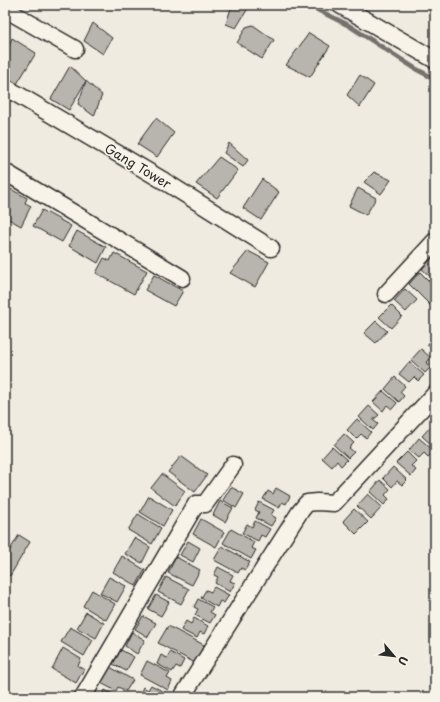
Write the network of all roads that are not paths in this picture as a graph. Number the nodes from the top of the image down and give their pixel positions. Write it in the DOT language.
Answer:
graph roads {
  1 [pos="340,5"];
  2 [pos="5,9"];
  3 [pos="75,49"];
  4 [pos="435,60"];
  5 [pos="5,87"];
  6 [pos="5,172"];
  7 [pos="435,241"];
  8 [pos="271,248"];
  9 [pos="182,278"];
  10 [pos="386,294"];
  11 [pos="435,394"];
  12 [pos="233,465"];
  13 [pos="83,697"];
  14 [pos="182,697"];
  1 -- 4 [label="street"];
  2 -- 3 [label="street"];
  5 -- 8 [label="street, Gang Tower"];
  6 -- 9 [label="street"];
  7 -- 10 [label="street"];
  11 -- 14 [label="street"];
  12 -- 13 [label="street"];
}
